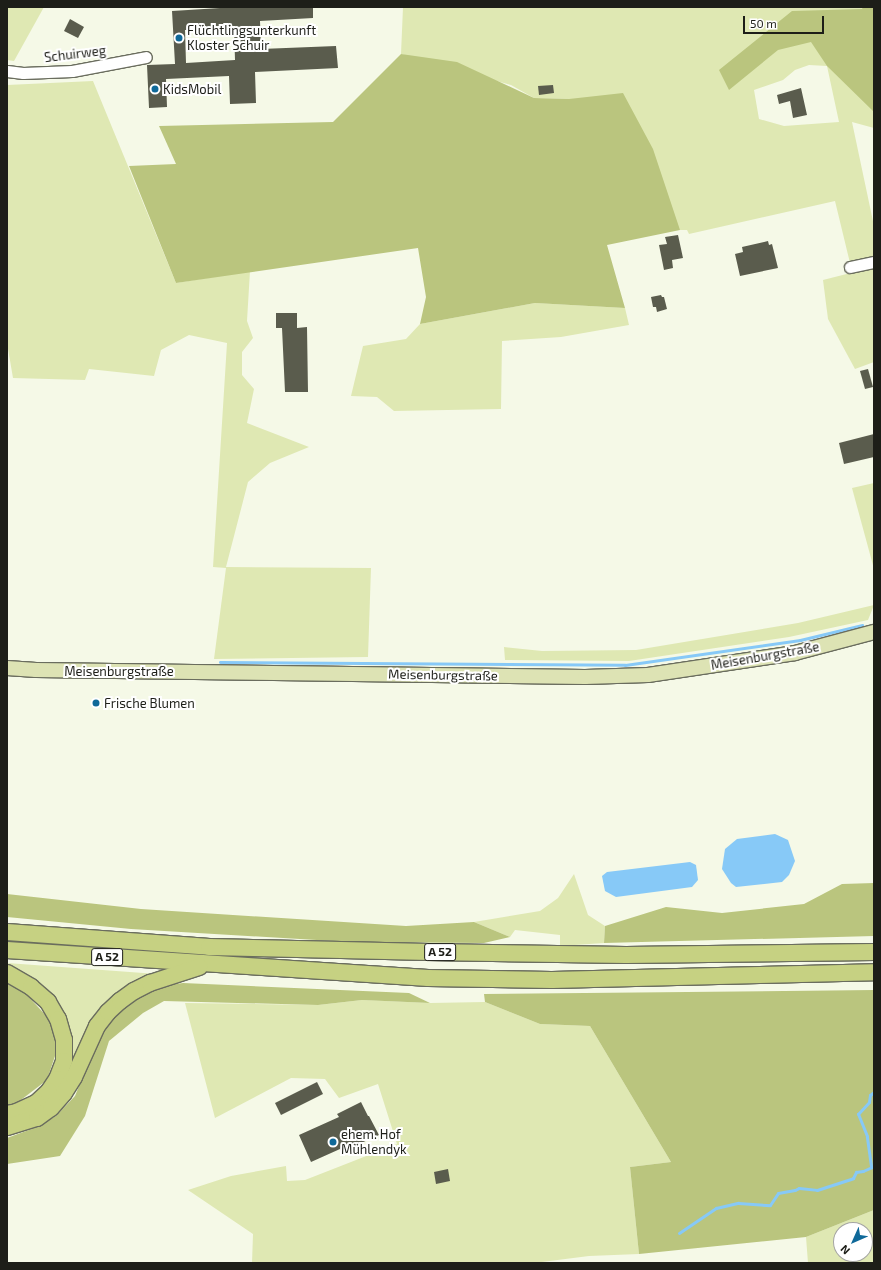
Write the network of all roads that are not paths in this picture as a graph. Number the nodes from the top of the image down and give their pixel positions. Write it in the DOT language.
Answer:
graph roads {
  1 [pos="146,57"];
  2 [pos="7,71"];
  3 [pos="874,262"];
  4 [pos="850,267"];
  5 [pos="874,632"];
  6 [pos="7,668"];
  7 [pos="7,932"];
  8 [pos="7,950"];
  9 [pos="874,952"];
  10 [pos="207,965"];
  11 [pos="874,972"];
  12 [pos="7,973"];
  13 [pos="7,1114"];
  14 [pos="7,1127"];
  1 -- 2 [label="street, Schuirweg"];
  3 -- 4 [label="street"];
  5 -- 6 [label="main road, Meisenburgstraße"];
  7 -- 9 [label="highway, A 52"];
  8 -- 10 [label="highway, A 52"];
  10 -- 11 [label="highway, A 52"];
  10 -- 14 [label="highway"];
  12 -- 13 [label="highway"];
}
